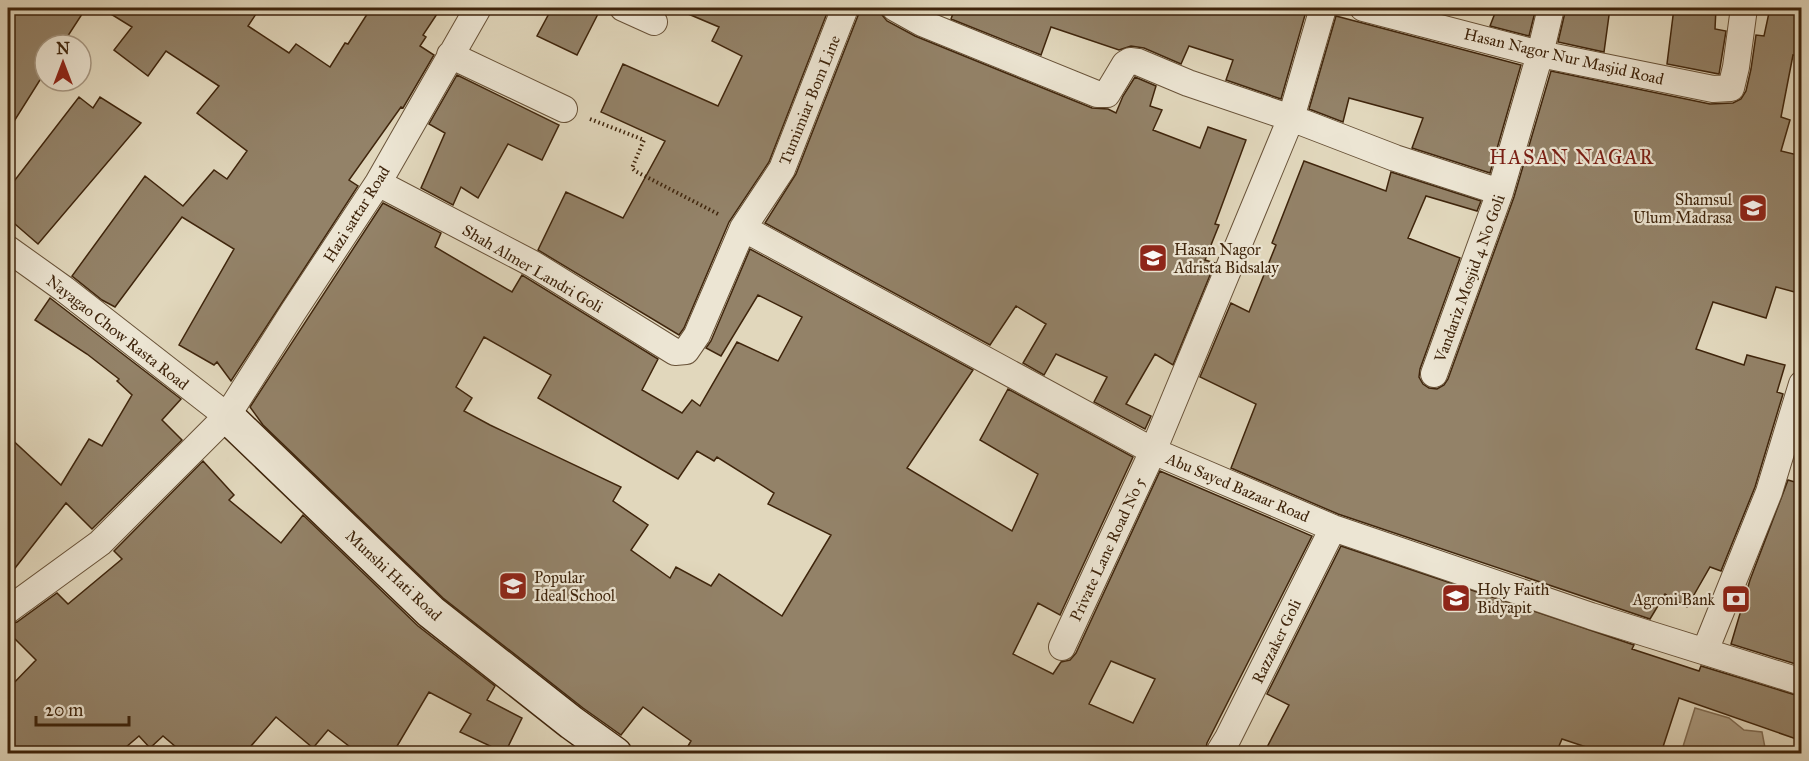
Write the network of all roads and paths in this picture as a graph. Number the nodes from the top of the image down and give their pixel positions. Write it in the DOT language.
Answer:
graph roads {
  1 [pos="478,8"];
  2 [pos="622,8"];
  3 [pos="845,8"];
  4 [pos="895,8"];
  5 [pos="1323,8"];
  6 [pos="1363,8"];
  7 [pos="1551,8"];
  8 [pos="1744,8"];
  9 [pos="654,22"];
  10 [pos="1540,54"];
  11 [pos="450,56"];
  12 [pos="564,109"];
  13 [pos="1291,118"];
  14 [pos="378,183"];
  15 [pos="1500,192"];
  16 [pos="744,228"];
  17 [pos="8,249"];
  18 [pos="686,351"];
  19 [pos="1434,374"];
  20 [pos="1802,384"];
  21 [pos="227,416"];
  22 [pos="1153,451"];
  23 [pos="1333,528"];
  24 [pos="8,610"];
  25 [pos="1062,647"];
  26 [pos="1705,651"];
  27 [pos="1802,682"];
  28 [pos="615,753"];
  29 [pos="1221,753"];
  1 -- 11 [label="street, Hazi sattar Road"];
  2 -- 9 [label="street"];
  3 -- 16 [label="street, Tumimiar Bom Line"];
  4 -- 13 [label="street"];
  5 -- 13 [label="street, Abu Sayed Bazaar Road"];
  6 -- 10 [label="street, Hasan Nagor Nur Masjid Road"];
  7 -- 10 [label="street, Vandariz Mosjid 4 No Goli"];
  8 -- 10 [label="street, Hasan Nagor Nur Masjid Road"];
  10 -- 15 [label="street, Vandariz Mosjid 4 No Goli"];
  11 -- 12 [label="street"];
  11 -- 14 [label="street, Hazi sattar Road"];
  12 -- 16 [label="path"];
  13 -- 15 [label="street"];
  13 -- 22 [label="street, Abu Sayed Bazaar Road"];
  14 -- 18 [label="street, Shah Almer Landri Goli"];
  14 -- 21 [label="street, Hazi sattar Road"];
  15 -- 19 [label="street, Vandariz Mosjid 4 No Goli"];
  16 -- 18 [label="street, Tumimiar Bom Line"];
  16 -- 22 [label="street"];
  17 -- 21 [label="street, Nayagao Chow Rasta Road"];
  20 -- 26 [label="street"];
  21 -- 24 [label="street, Hazi sattar Road"];
  21 -- 28 [label="street, Munshi Hati Road"];
  22 -- 23 [label="street, Abu Sayed Bazaar Road"];
  22 -- 25 [label="street, Private Lane Road No 5"];
  23 -- 26 [label="street, Abu Sayed Bazaar Road"];
  23 -- 29 [label="street, Razzaker Goli"];
  26 -- 27 [label="street, Abu Sayed Bazaar Road"];
}
